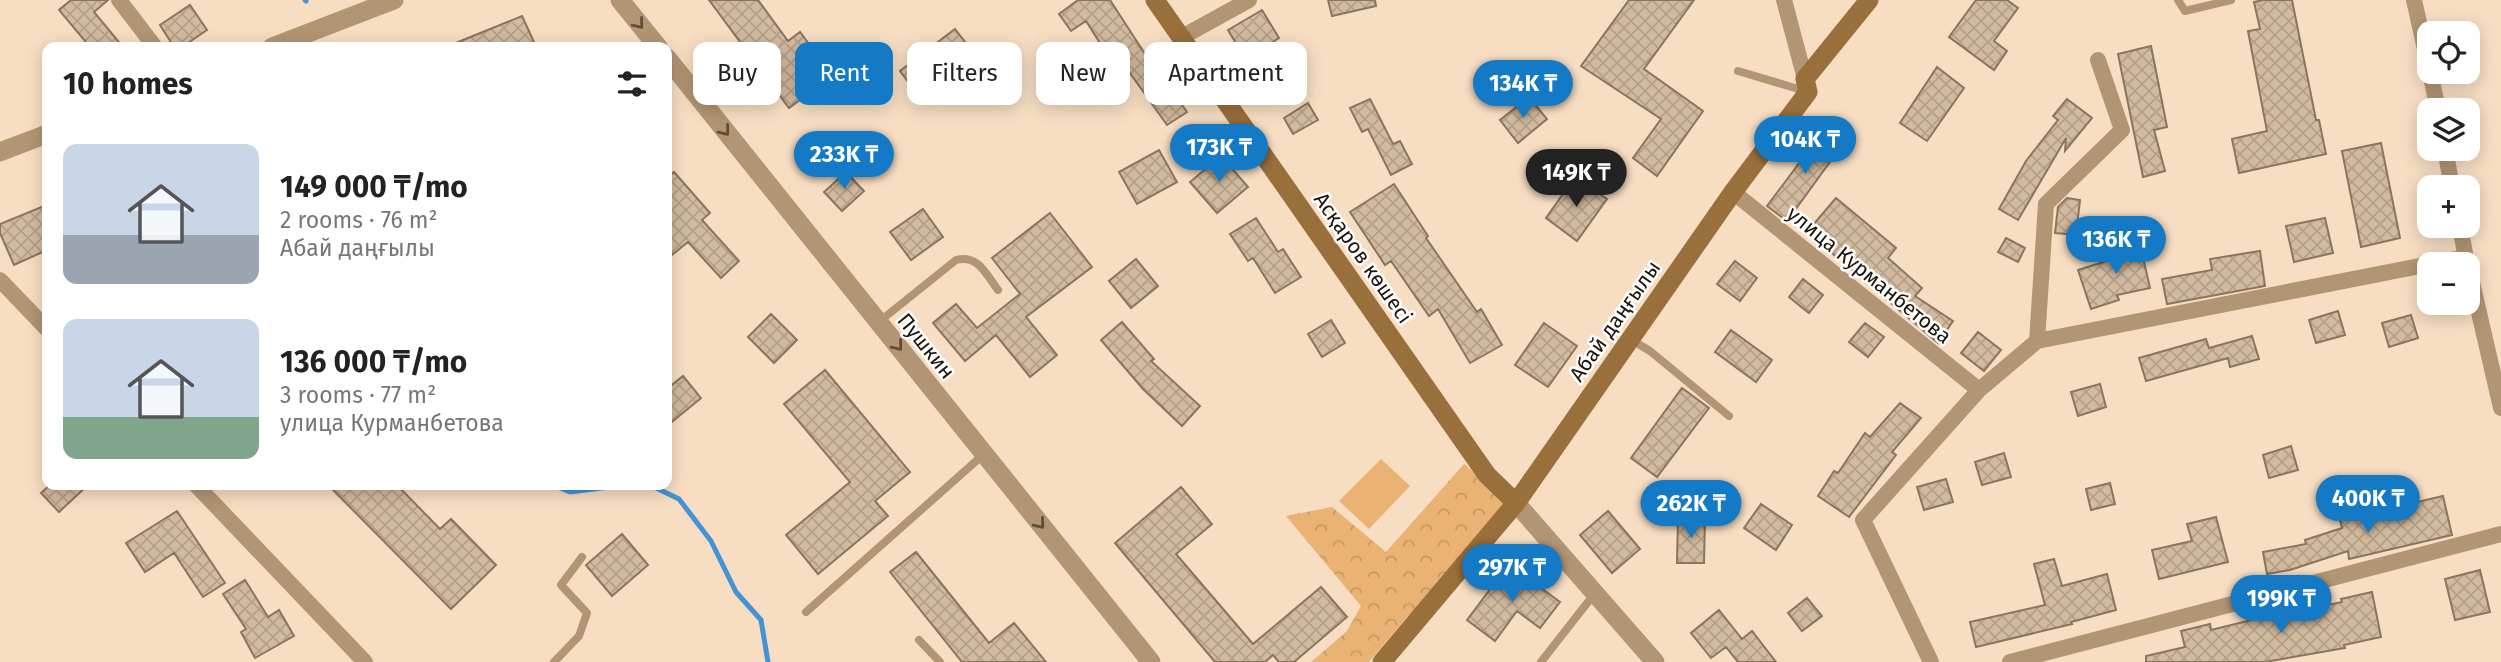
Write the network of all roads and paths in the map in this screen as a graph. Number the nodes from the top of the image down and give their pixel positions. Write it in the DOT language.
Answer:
graph roads {
  1 [pos="119,0"];
  2 [pos="394,0"];
  3 [pos="620,0"];
  4 [pos="1155,0"];
  5 [pos="1249,0"];
  6 [pos="1784,0"];
  7 [pos="1868,0"];
  8 [pos="2178,0"];
  9 [pos="2231,0"];
  10 [pos="2414,0"];
  11 [pos="2418,21"];
  12 [pos="1182,37"];
  13 [pos="151,42"];
  14 [pos="284,42"];
  15 [pos="654,42"];
  16 [pos="2098,60"];
  17 [pos="672,64"];
  18 [pos="1738,71"];
  19 [pos="1806,85"];
  20 [pos="42,136"];
  21 [pos="0,152"];
  22 [pos="1733,192"];
  23 [pos="2417,271"];
  24 [pos="0,280"];
  25 [pos="998,290"];
  26 [pos="2479,315"];
  27 [pos="878,322"];
  28 [pos="42,324"];
  29 [pos="1630,339"];
  30 [pos="2037,341"];
  31 [pos="1979,390"];
  32 [pos="2501,408"];
  33 [pos="1729,416"];
  34 [pos="984,454"];
  35 [pos="201,490"];
  36 [pos="1516,503"];
  37 [pos="2501,534"];
  38 [pos="582,558"];
  39 [pos="1595,593"];
  40 [pos="806,612"];
  41 [pos="919,640"];
  42 [pos="365,662"];
  43 [pos="554,662"];
  44 [pos="940,662"];
  45 [pos="1151,662"];
  46 [pos="1382,662"];
  47 [pos="1541,662"];
  48 [pos="1655,662"];
  49 [pos="1931,662"];
  50 [pos="2010,662"];
  1 -- 13 [label="street"];
  2 -- 14 [label="street"];
  3 -- 15 [label="street, one-way"];
  4 -- 12 [label="main road, Асқаров көшесі"];
  5 -- 12 [label="street"];
  6 -- 19 [label="street"];
  7 -- 19 [label="main road, Абай даңғылы"];
  8 -- 9 [label="lane"];
  10 -- 11 [label="street"];
  12 -- 36 [label="main road, Асқаров көшесі"];
  16 -- 30 [label="street"];
  17 -- 27 [label="street, Пушкин, one-way"];
  18 -- 19 [label="lane"];
  19 -- 22 [label="main road, Абай даңғылы"];
  20 -- 21 [label="street"];
  22 -- 29 [label="main road, Абай даңғылы"];
  22 -- 31 [label="street, улица Курманбетова"];
  23 -- 30 [label="street"];
  24 -- 28 [label="street"];
  25 -- 27 [label="lane"];
  26 -- 32 [label="street"];
  27 -- 34 [label="street, Пушкин, one-way"];
  29 -- 33 [label="lane"];
  29 -- 36 [label="main road, Абай даңғылы"];
  30 -- 31 [label="street"];
  31 -- 49 [label="street"];
  34 -- 40 [label="lane"];
  34 -- 45 [label="street, Пушкин, one-way"];
  35 -- 42 [label="street"];
  36 -- 39 [label="street"];
  36 -- 46 [label="main road, Абай даңғылы"];
  37 -- 50 [label="street"];
  38 -- 43 [label="lane"];
  39 -- 47 [label="lane"];
  39 -- 48 [label="street"];
  41 -- 44 [label="lane"];
}
